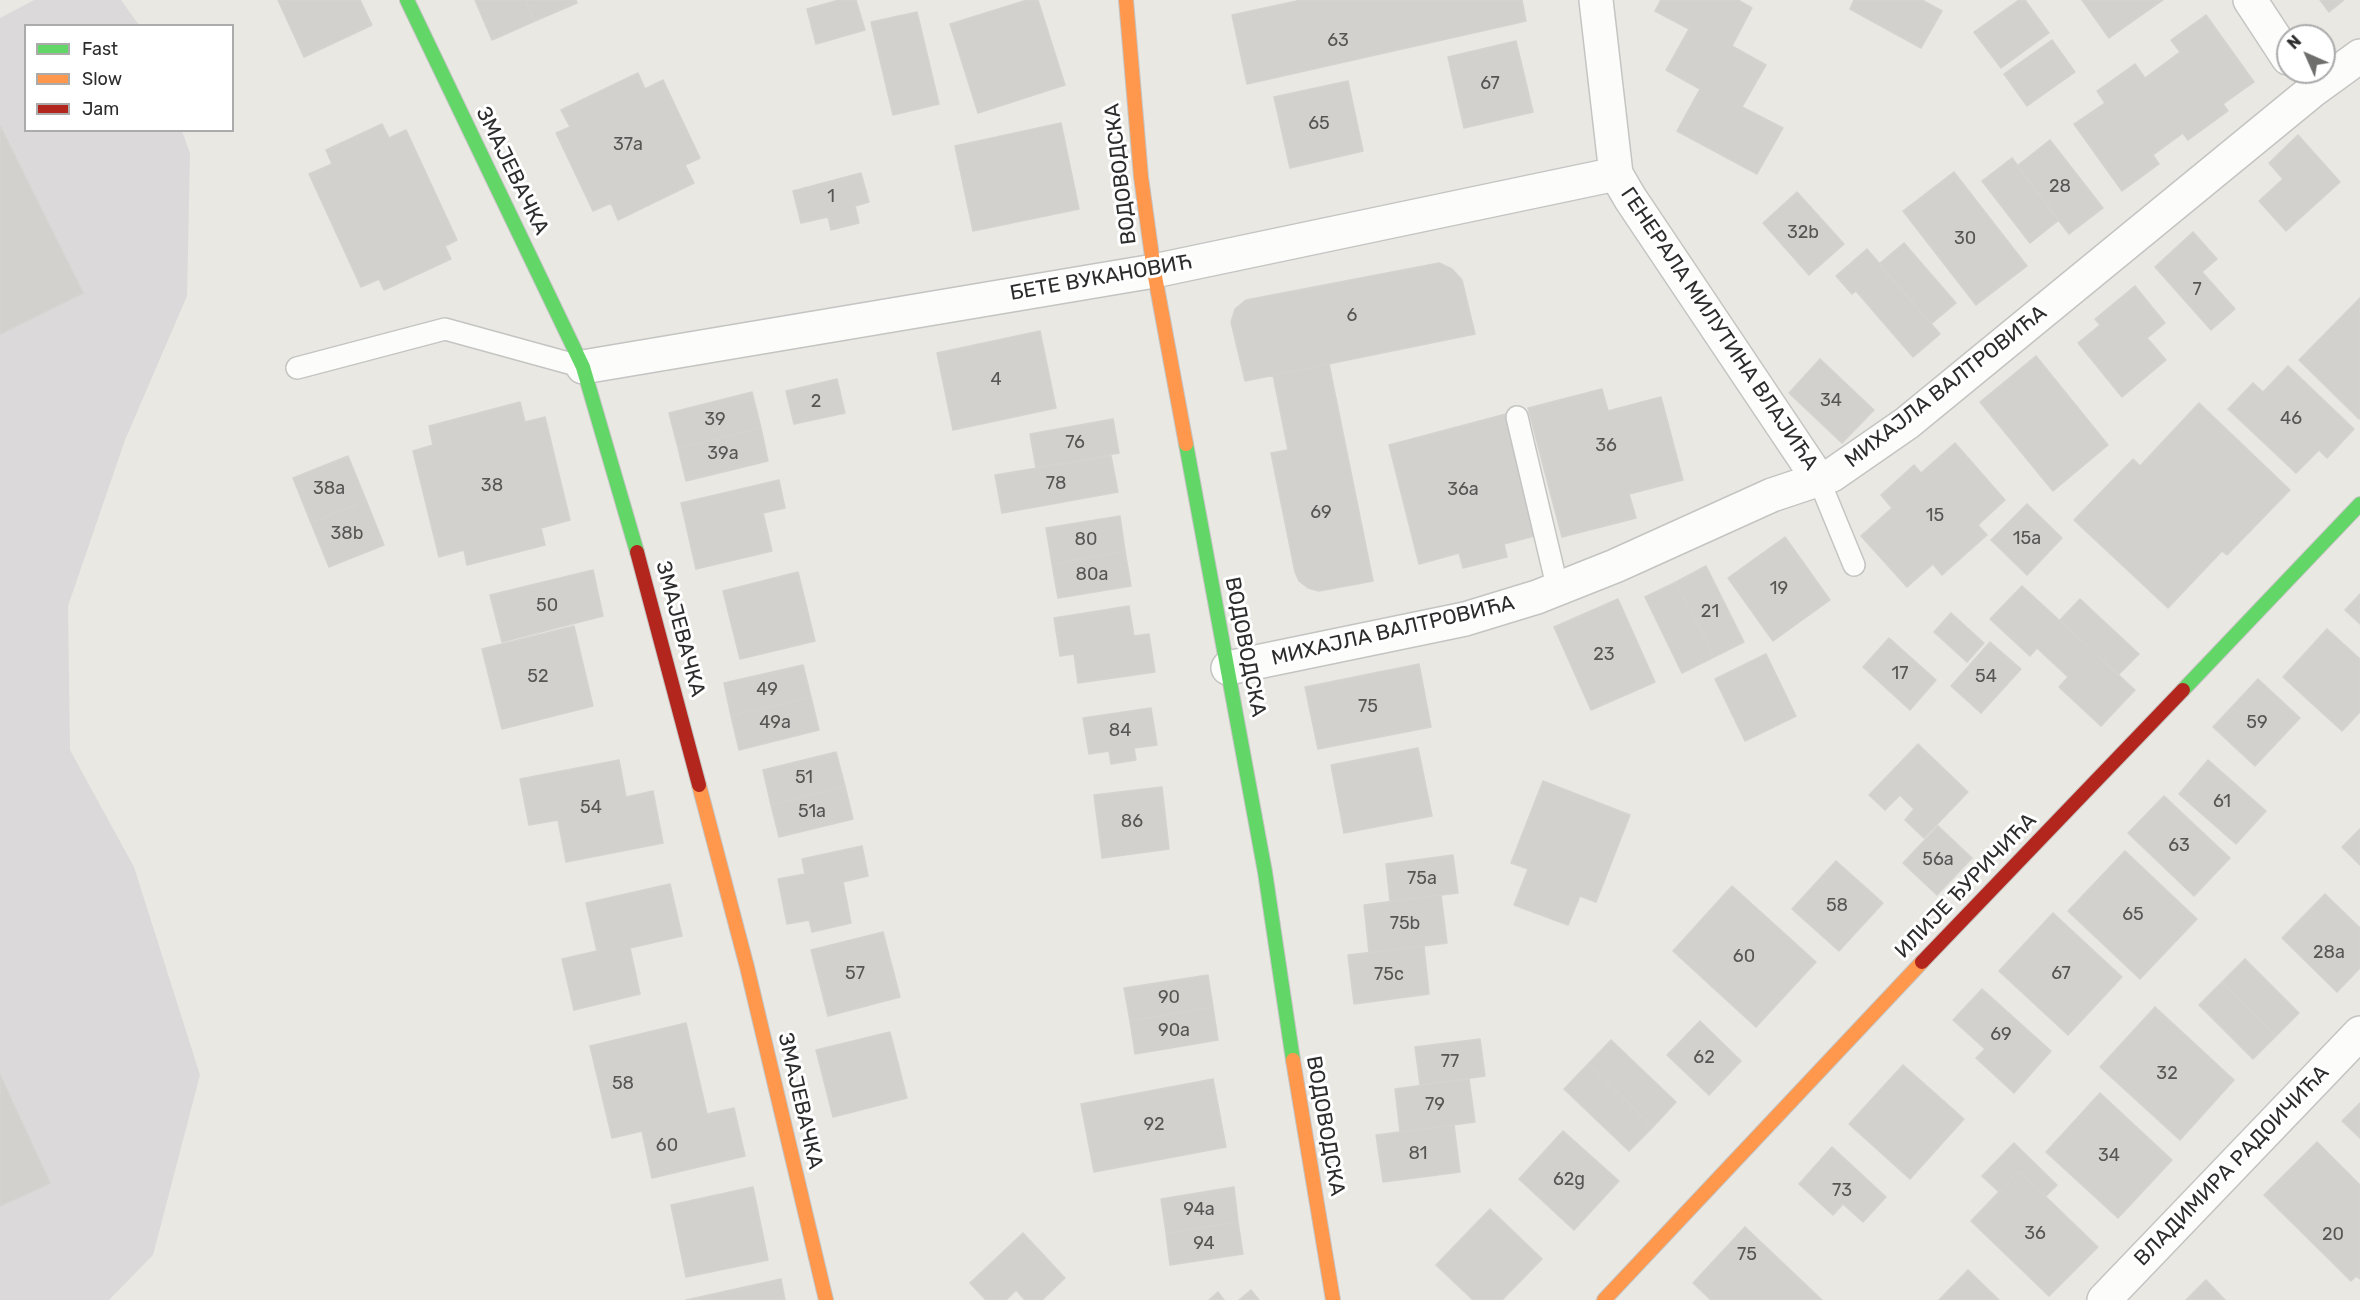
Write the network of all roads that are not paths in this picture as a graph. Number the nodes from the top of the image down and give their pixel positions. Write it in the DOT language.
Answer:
graph roads {
  1 [pos="407,0"];
  2 [pos="1126,0"];
  3 [pos="1596,0"];
  4 [pos="2250,0"];
  5 [pos="2276,40"];
  6 [pos="2360,56"];
  7 [pos="2336,67"];
  8 [pos="2302,84"];
  9 [pos="1616,174"];
  10 [pos="1154,271"];
  11 [pos="583,367"];
  12 [pos="297,368"];
  13 [pos="1517,417"];
  14 [pos="1819,480"];
  15 [pos="2360,504"];
  16 [pos="1854,565"];
  17 [pos="1558,590"];
  18 [pos="1228,668"];
  19 [pos="2360,1033"];
  20 [pos="826,1300"];
  21 [pos="1333,1300"];
  22 [pos="1604,1300"];
  23 [pos="2104,1300"];
  1 -- 11 [label="street, ЗМАЈЕВАЧКА"];
  2 -- 10 [label="street, ВОДОВОДСКА"];
  3 -- 9 [label="street, ГЕНЕРАЛА МИЛУТИНА ВЛАЈИЋА"];
  4 -- 5 [label="street"];
  6 -- 7 [label="street, МИХАЈЛА ВАЛТРОВИЋА"];
  8 -- 14 [label="street, МИХАЈЛА ВАЛТРОВИЋА"];
  9 -- 10 [label="street, БЕТЕ ВУКАНОВИЋ"];
  9 -- 14 [label="street, ГЕНЕРАЛА МИЛУТИНА ВЛАЈИЋА"];
  10 -- 11 [label="street, БЕТЕ ВУКАНОВИЋ"];
  10 -- 18 [label="street, ВОДОВОДСКА"];
  11 -- 12 [label="lane"];
  11 -- 20 [label="street, ЗМАЈЕВАЧКА"];
  13 -- 17 [label="lane"];
  14 -- 16 [label="lane"];
  14 -- 17 [label="street, МИХАЈЛА ВАЛТРОВИЋА"];
  15 -- 22 [label="street, ИЛИЈЕ ЂУРИЧИЋА"];
  17 -- 18 [label="street, МИХАЈЛА ВАЛТРОВИЋА"];
  18 -- 21 [label="street, ВОДОВОДСКА"];
  19 -- 23 [label="street, ВЛАДИМИРА РАДОИЧИЋА"];
}
